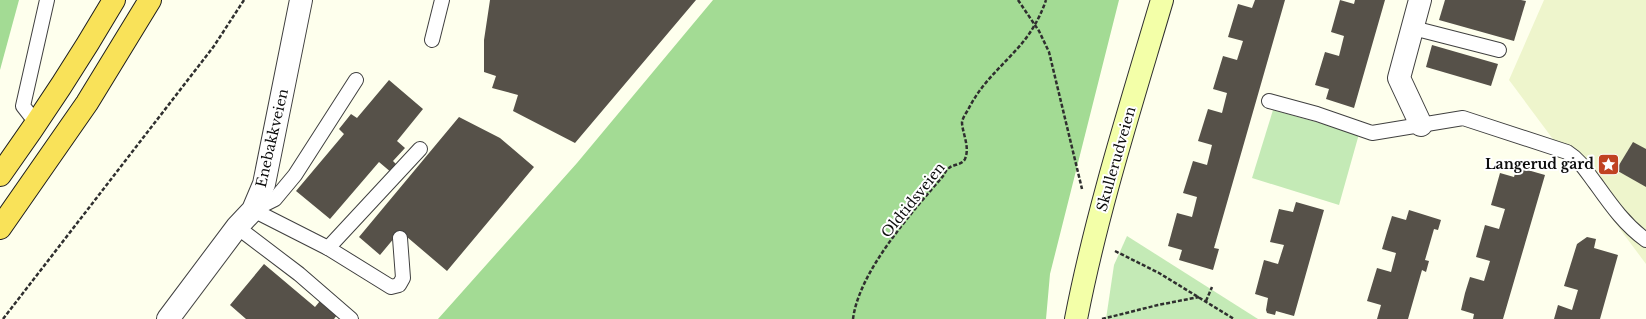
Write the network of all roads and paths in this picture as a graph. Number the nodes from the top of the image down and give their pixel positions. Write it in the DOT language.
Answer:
graph roads {
  1 [pos="47,0"];
  2 [pos="114,0"];
  3 [pos="150,0"];
  4 [pos="244,0"];
  5 [pos="301,0"];
  6 [pos="442,0"];
  7 [pos="1017,0"];
  8 [pos="1046,0"];
  9 [pos="1162,0"];
  10 [pos="1420,0"];
  11 [pos="1035,25"];
  12 [pos="1413,28"];
  13 [pos="432,40"];
  14 [pos="1499,50"];
  15 [pos="356,80"];
  16 [pos="1269,101"];
  17 [pos="37,124"];
  18 [pos="1421,125"];
  19 [pos="420,149"];
  20 [pos="0,174"];
  21 [pos="1083,194"];
  22 [pos="253,210"];
  23 [pos="237,227"];
  24 [pos="0,228"];
  25 [pos="400,238"];
  26 [pos="1646,240"];
  27 [pos="328,248"];
  28 [pos="1113,250"];
  29 [pos="1212,287"];
  30 [pos="1199,297"];
  31 [pos="1206,301"];
  32 [pos="3,319"];
  33 [pos="168,319"];
  34 [pos="350,319"];
  35 [pos="853,319"];
  36 [pos="1076,319"];
  37 [pos="1102,319"];
  38 [pos="1234,319"];
  1 -- 17 [label="lane"];
  2 -- 17 [label="highway"];
  3 -- 24 [label="highway"];
  4 -- 32 [label="path"];
  5 -- 22 [label="street, Enebakkveien"];
  6 -- 13 [label="lane"];
  7 -- 11 [label="path"];
  8 -- 11 [label="path, Oldtidsveien"];
  9 -- 36 [label="main road, Skullerudveien"];
  10 -- 12 [label="street"];
  11 -- 21 [label="path"];
  11 -- 35 [label="path, Oldtidsveien"];
  12 -- 14 [label="lane"];
  12 -- 18 [label="street"];
  15 -- 22 [label="lane"];
  16 -- 18 [label="lane"];
  17 -- 20 [label="highway"];
  18 -- 26 [label="lane"];
  19 -- 27 [label="lane"];
  22 -- 23 [label="street, Enebakkveien"];
  22 -- 27 [label="lane"];
  23 -- 33 [label="street, Enebakkveien"];
  23 -- 34 [label="lane"];
  25 -- 27 [label="lane"];
  28 -- 30 [label="path"];
  29 -- 31 [label="path"];
  30 -- 31 [label="path"];
  30 -- 37 [label="path"];
  31 -- 38 [label="path"];
}
